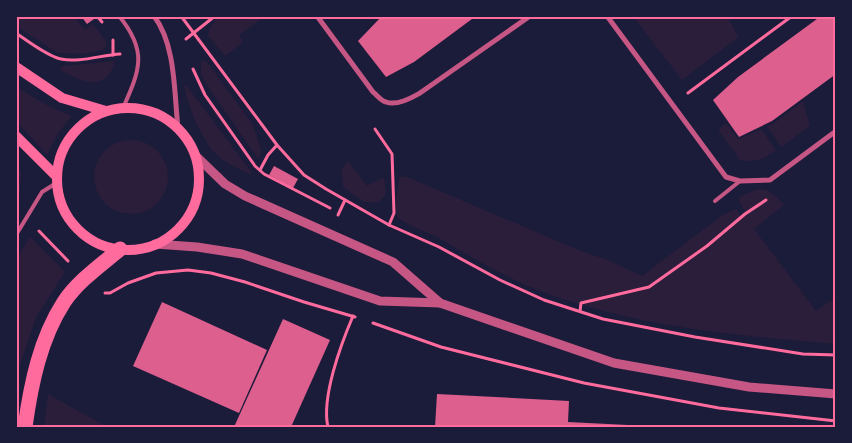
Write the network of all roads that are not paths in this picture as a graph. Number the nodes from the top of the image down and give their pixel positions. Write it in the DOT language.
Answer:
graph roads {
  1 [pos="119,16"];
  2 [pos="154,16"];
  3 [pos="317,16"];
  4 [pos="530,16"];
  5 [pos="607,16"];
  6 [pos="16,67"];
  7 [pos="123,108"];
  8 [pos="106,111"];
  9 [pos="178,128"];
  10 [pos="836,131"];
  11 [pos="16,136"];
  12 [pos="196,156"];
  13 [pos="58,180"];
  14 [pos="740,181"];
  15 [pos="716,201"];
  16 [pos="16,235"];
  17 [pos="155,244"];
  18 [pos="120,249"];
  19 [pos="440,303"];
  20 [pos="836,394"];
  21 [pos="25,427"];
  1 -- 7 [label="lane"];
  2 -- 9 [label="street"];
  3 -- 4 [label="street"];
  5 -- 14 [label="street"];
  6 -- 8 [label="main road"];
  7 -- 8 [label="main road"];
  7 -- 9 [label="main road"];
  8 -- 13 [label="main road"];
  9 -- 12 [label="main road"];
  10 -- 14 [label="street"];
  11 -- 13 [label="main road"];
  12 -- 17 [label="main road"];
  12 -- 19 [label="street"];
  13 -- 16 [label="lane"];
  13 -- 18 [label="main road"];
  14 -- 15 [label="lane"];
  17 -- 18 [label="main road"];
  17 -- 19 [label="street"];
  18 -- 21 [label="highway"];
  19 -- 20 [label="street"];
}
